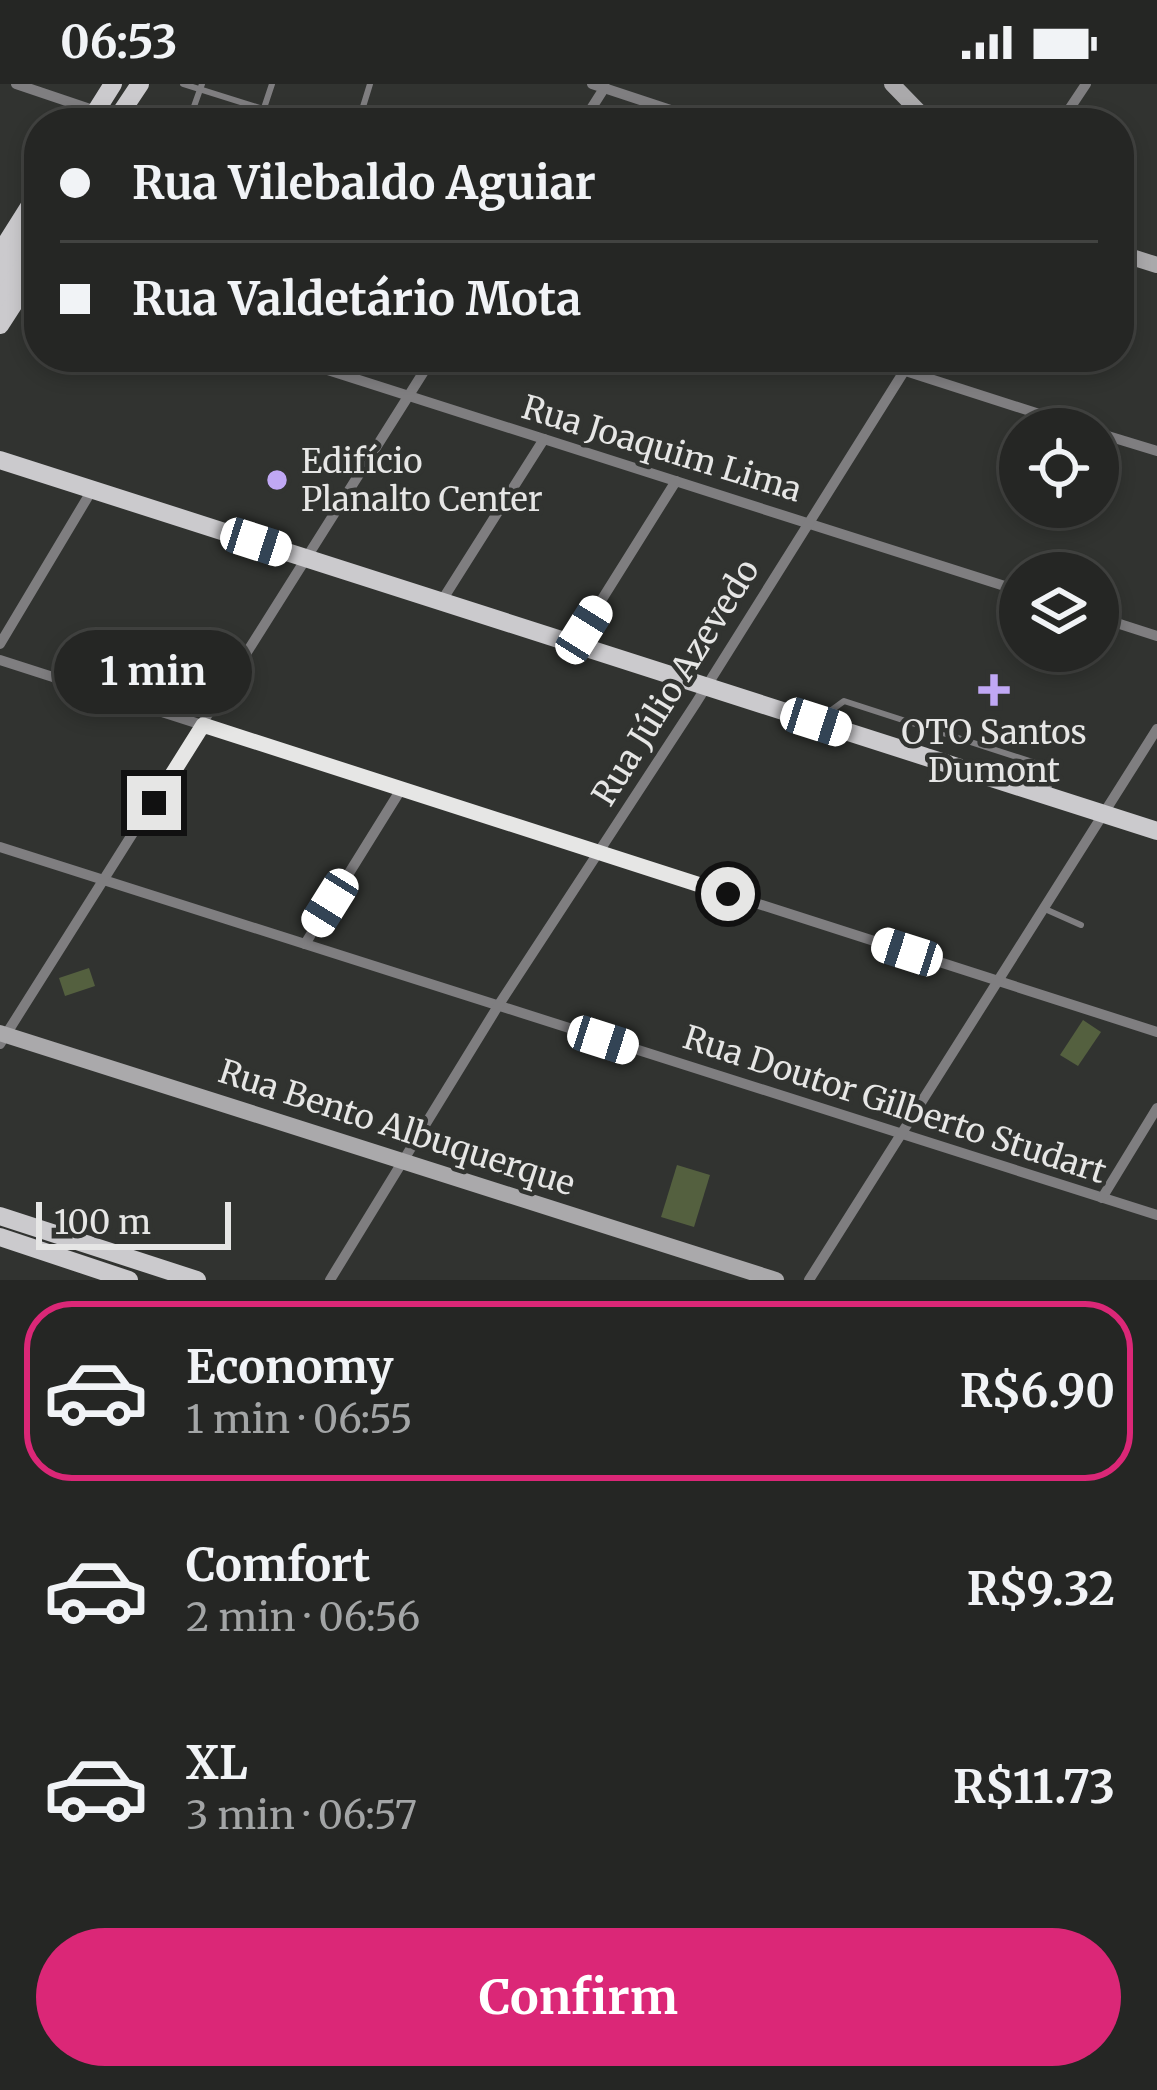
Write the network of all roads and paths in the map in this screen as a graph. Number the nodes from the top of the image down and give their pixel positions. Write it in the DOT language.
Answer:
graph roads {
  1 [pos="16,84"];
  2 [pos="183,84"];
  3 [pos="892,84"];
  4 [pos="601,85"];
  5 [pos="201,87"];
  6 [pos="67,108"];
  7 [pos="260,108"];
  8 [pos="667,108"];
  9 [pos="915,108"];
  10 [pos="24,215"];
  11 [pos="24,239"];
  12 [pos="0,253"];
  13 [pos="24,265"];
  14 [pos="0,278"];
  15 [pos="24,290"];
  16 [pos="0,303"];
  17 [pos="0,326"];
  18 [pos="334,372"];
  19 [pos="423,372"];
  20 [pos="903,372"];
  21 [pos="907,372"];
  22 [pos="408,396"];
  23 [pos="1020,408"];
  24 [pos="544,439"];
  25 [pos="1119,440"];
  26 [pos="1157,452"];
  27 [pos="0,460"];
  28 [pos="676,482"];
  29 [pos="92,490"];
  30 [pos="808,521"];
  31 [pos="308,559"];
  32 [pos="999,584"];
  33 [pos="441,602"];
  34 [pos="1119,623"];
  35 [pos="1157,636"];
  36 [pos="0,644"];
  37 [pos="574,644"];
  38 [pos="0,660"];
  39 [pos="705,687"];
  40 [pos="816,722"];
  41 [pos="203,725"];
  42 [pos="1157,728"];
  43 [pos="400,790"];
  44 [pos="1049,796"];
  45 [pos="1102,814"];
  46 [pos="1157,831"];
  47 [pos="0,847"];
  48 [pos="600,852"];
  49 [pos="104,880"];
  50 [pos="1045,909"];
  51 [pos="1081,925"];
  52 [pos="305,944"];
  53 [pos="996,981"];
  54 [pos="498,1006"];
  55 [pos="1157,1032"];
  56 [pos="2,1037"];
  57 [pos="1157,1108"];
  58 [pos="901,1136"];
  59 [pos="406,1161"];
  60 [pos="1102,1198"];
  61 [pos="1157,1215"];
  62 [pos="0,1216"];
  63 [pos="0,1237"];
  64 [pos="173,1277"];
  65 [pos="129,1280"];
  66 [pos="197,1280"];
  67 [pos="330,1280"];
  68 [pos="776,1280"];
  69 [pos="809,1280"];
  1 -- 6 [label="street"];
  2 -- 5 [label="lane"];
  3 -- 9 [label="street"];
  4 -- 8 [label="street"];
  5 -- 7 [label="lane"];
  10 -- 12 [label="main road"];
  11 -- 14 [label="main road"];
  13 -- 16 [label="main road"];
  15 -- 17 [label="main road"];
  18 -- 22 [label="street, Rua Joaquim Lima"];
  19 -- 22 [label="street"];
  20 -- 30 [label="street, Rua Júlio Azevedo"];
  21 -- 23 [label="street"];
  22 -- 24 [label="street, Rua Joaquim Lima"];
  22 -- 31 [label="street"];
  24 -- 28 [label="street, Rua Joaquim Lima"];
  24 -- 33 [label="street"];
  25 -- 26 [label="street"];
  27 -- 29 [label="main road"];
  28 -- 30 [label="street, Rua Joaquim Lima"];
  28 -- 37 [label="street"];
  29 -- 31 [label="main road"];
  29 -- 36 [label="street"];
  30 -- 32 [label="street, Rua Joaquim Lima"];
  30 -- 39 [label="street, Rua Júlio Azevedo"];
  31 -- 33 [label="main road"];
  31 -- 41 [label="street"];
  33 -- 37 [label="main road"];
  34 -- 35 [label="street"];
  37 -- 39 [label="main road"];
  38 -- 41 [label="street"];
  39 -- 40 [label="main road"];
  39 -- 48 [label="street, Rua Júlio Azevedo"];
  40 -- 44 [label="main road"];
  40 -- 44 [label="lane"];
  41 -- 43 [label="street"];
  41 -- 49 [label="street"];
  42 -- 45 [label="street"];
  43 -- 48 [label="street"];
  43 -- 52 [label="street"];
  44 -- 45 [label="main road"];
  45 -- 46 [label="main road"];
  45 -- 50 [label="street"];
  47 -- 49 [label="street, Rua Doutor Gilberto Studart"];
  48 -- 53 [label="street"];
  48 -- 54 [label="street, Rua Júlio Azevedo"];
  49 -- 52 [label="street, Rua Doutor Gilberto Studart"];
  49 -- 56 [label="street"];
  50 -- 51 [label="lane"];
  50 -- 53 [label="street"];
  52 -- 54 [label="street, Rua Doutor Gilberto Studart"];
  53 -- 55 [label="street"];
  53 -- 58 [label="street"];
  54 -- 58 [label="street, Rua Doutor Gilberto Studart"];
  54 -- 59 [label="street, Rua Júlio Azevedo"];
  56 -- 59 [label="street, Rua Bento Albuquerque"];
  57 -- 60 [label="street"];
  58 -- 60 [label="street, Rua Doutor Gilberto Studart"];
  58 -- 69 [label="street"];
  59 -- 67 [label="street, Rua Júlio Azevedo"];
  59 -- 68 [label="street, Rua Bento Albuquerque"];
  60 -- 61 [label="street, Rua Doutor Gilberto Studart"];
  62 -- 64 [label="main road"];
  63 -- 65 [label="main road"];
  64 -- 66 [label="main road"];
}
